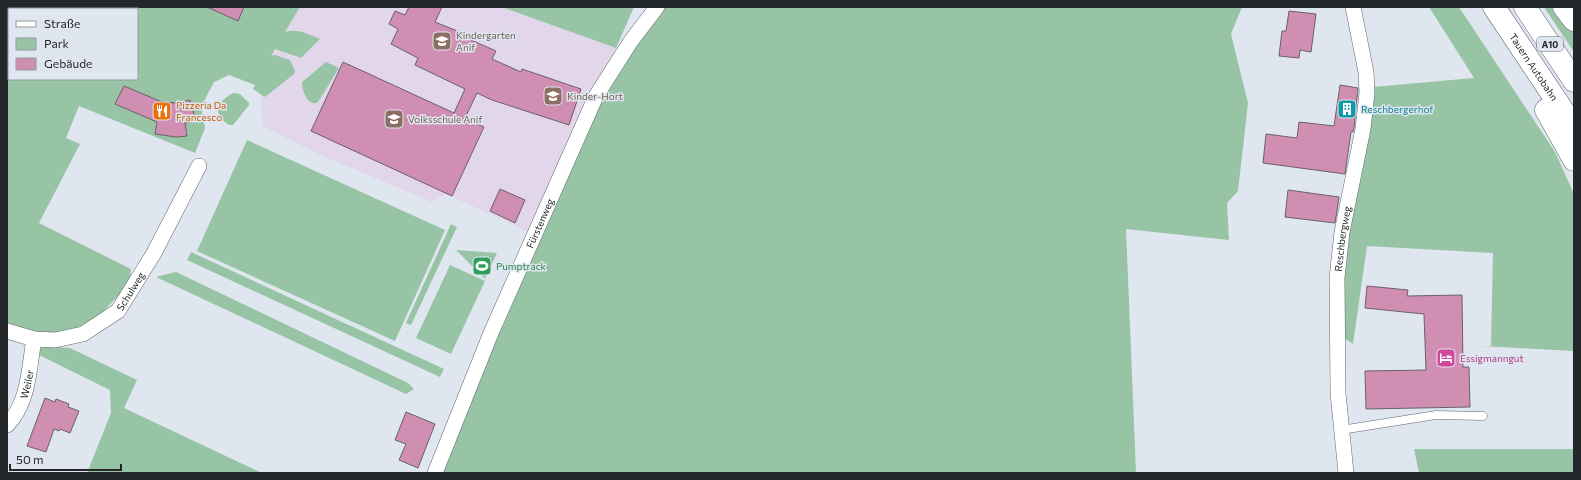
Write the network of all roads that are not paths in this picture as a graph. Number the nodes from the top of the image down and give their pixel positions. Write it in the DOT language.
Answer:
graph roads {
  1 [pos="657,7"];
  2 [pos="1352,7"];
  3 [pos="1494,7"];
  4 [pos="1525,7"];
  5 [pos="1564,7"];
  6 [pos="1574,20"];
  7 [pos="1537,71"];
  8 [pos="1574,81"];
  9 [pos="1574,127"];
  10 [pos="1574,160"];
  11 [pos="199,166"];
  12 [pos="7,331"];
  13 [pos="34,339"];
  14 [pos="1483,416"];
  15 [pos="7,425"];
  16 [pos="1341,430"];
  17 [pos="435,473"];
  18 [pos="1346,473"];
  1 -- 17 [label="street, Fürstenweg"];
  2 -- 16 [label="street, Reschbergweg"];
  3 -- 7 [label="highway, Tauern Autobahn / A10"];
  4 -- 8 [label="highway, A10"];
  5 -- 6 [label="highway"];
  7 -- 9 [label="highway, Tauern Autobahn / A10"];
  7 -- 10 [label="highway"];
  11 -- 13 [label="street, Schulweg"];
  12 -- 13 [label="street, Schulweg"];
  13 -- 15 [label="street, Weiler"];
  14 -- 16 [label="lane"];
  16 -- 18 [label="street, Reschbergweg"];
}
